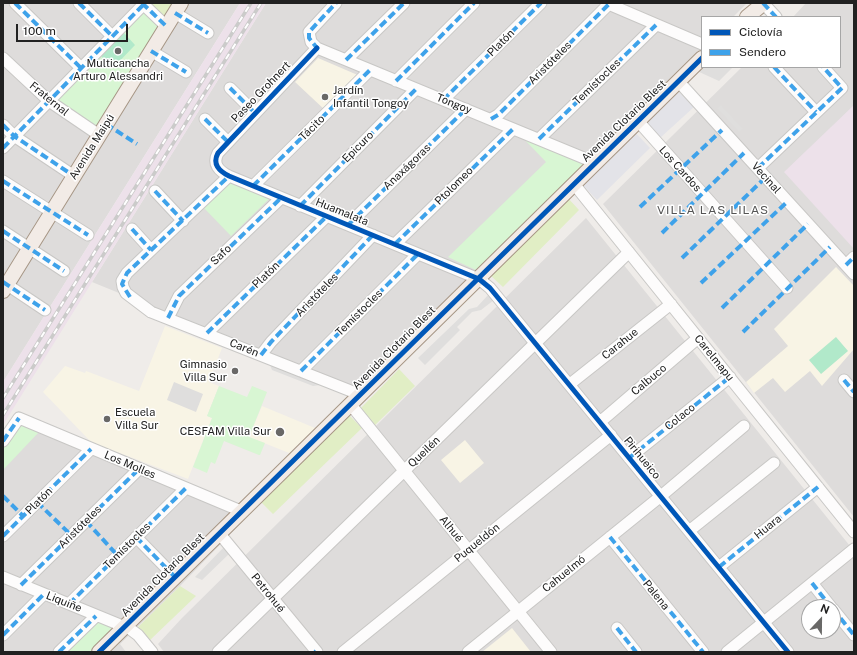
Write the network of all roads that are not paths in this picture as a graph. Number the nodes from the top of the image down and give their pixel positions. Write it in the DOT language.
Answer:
graph roads {
  1 [pos="15,3"];
  2 [pos="79,3"];
  3 [pos="143,3"];
  4 [pos="336,3"];
  5 [pos="404,3"];
  6 [pos="474,3"];
  7 [pos="541,3"];
  8 [pos="764,3"];
  9 [pos="607,4"];
  10 [pos="178,8"];
  11 [pos="748,16"];
  12 [pos="775,16"];
  13 [pos="656,25"];
  14 [pos="166,26"];
  15 [pos="208,33"];
  16 [pos="112,36"];
  17 [pos="701,44"];
  18 [pos="315,46"];
  19 [pos="151,51"];
  20 [pos="3,58"];
  21 [pos="701,59"];
  22 [pos="346,60"];
  23 [pos="81,68"];
  24 [pos="775,68"];
  25 [pos="824,68"];
  26 [pos="370,70"];
  27 [pos="186,72"];
  28 [pos="396,81"];
  29 [pos="679,82"];
  30 [pos="230,88"];
  31 [pos="416,89"];
  32 [pos="443,100"];
  33 [pos="49,101"];
  34 [pos="466,109"];
  35 [pos="816,112"];
  36 [pos="255,113"];
  37 [pos="205,119"];
  38 [pos="490,119"];
  39 [pos="638,121"];
  40 [pos="3,125"];
  41 [pos="513,129"];
  42 [pos="100,135"];
  43 [pos="14,136"];
  44 [pos="539,139"];
  45 [pos="228,142"];
  46 [pos="3,148"];
  47 [pos="219,151"];
  48 [pos="596,163"];
  49 [pos="758,168"];
  50 [pos="74,176"];
  51 [pos="229,176"];
  52 [pos="3,181"];
  53 [pos="574,184"];
  54 [pos="253,186"];
  55 [pos="155,191"];
  56 [pos="281,198"];
  57 [pos="300,206"];
  58 [pos="52,212"];
  59 [pos="326,216"];
  60 [pos="183,220"];
  61 [pos="348,225"];
  62 [pos="132,229"];
  63 [pos="3,231"];
  64 [pos="88,235"];
  65 [pos="374,236"];
  66 [pos="395,244"];
  67 [pos="30,248"];
  68 [pos="151,250"];
  69 [pos="629,252"];
  70 [pos="418,254"];
  71 [pos="850,261"];
  72 [pos="64,271"];
  73 [pos="854,274"];
  74 [pos="479,279"];
  75 [pos="4,286"];
  76 [pos="787,288"];
  77 [pos="671,304"];
  78 [pos="45,310"];
  79 [pos="168,318"];
  80 [pos="207,333"];
  81 [pos="698,338"];
  82 [pos="536,343"];
  83 [pos="261,355"];
  84 [pos="301,372"];
  85 [pos="730,377"];
  86 [pos="844,380"];
  87 [pos="570,384"];
  88 [pos="854,392"];
  89 [pos="361,395"];
  90 [pos="351,405"];
  91 [pos="600,422"];
  92 [pos="744,426"];
  93 [pos="611,435"];
  94 [pos="3,441"];
  95 [pos="91,449"];
  96 [pos="629,458"];
  97 [pos="774,463"];
  98 [pos="139,468"];
  99 [pos="404,471"];
  100 [pos="818,487"];
  101 [pos="186,488"];
  102 [pos="661,496"];
  103 [pos="241,511"];
  104 [pos="689,532"];
  105 [pos="854,532"];
  106 [pos="219,533"];
  107 [pos="3,536"];
  108 [pos="136,537"];
  109 [pos="610,537"];
  110 [pos="854,549"];
  111 [pos="469,550"];
  112 [pos="719,567"];
  113 [pos="3,577"];
  114 [pos="175,577"];
  115 [pos="812,583"];
  116 [pos="21,584"];
  117 [pos="44,594"];
  118 [pos="273,599"];
  119 [pos="825,599"];
  120 [pos="69,604"];
  121 [pos="519,611"];
  122 [pos="96,616"];
  123 [pos="841,619"];
  124 [pos="764,623"];
  125 [pos="125,627"];
  126 [pos="617,628"];
  127 [pos="3,635"];
  128 [pos="854,635"];
  129 [pos="59,652"];
  130 [pos="99,652"];
  131 [pos="152,652"];
  132 [pos="218,652"];
  133 [pos="316,652"];
  134 [pos="343,652"];
  135 [pos="468,652"];
  136 [pos="551,652"];
  137 [pos="636,652"];
  138 [pos="703,652"];
  139 [pos="727,652"];
  140 [pos="788,652"];
  1 -- 23 [label="street"];
  2 -- 16 [label="street"];
  3 -- 14 [label="street"];
  3 -- 16 [label="street"];
  4 -- 18 [label="street"];
  5 -- 22 [label="street"];
  6 -- 28 [label="street"];
  7 -- 32 [label="street, Platón"];
  8 -- 11 [label="main road"];
  8 -- 12 [label="street"];
  9 -- 13 [label="street"];
  9 -- 38 [label="street, Aristóteles"];
  10 -- 14 [label="main road, Avenida Maipú"];
  10 -- 15 [label="street"];
  13 -- 17 [label="street"];
  13 -- 44 [label="street, Temístocles"];
  14 -- 19 [label="main road, Avenida Maipú"];
  16 -- 23 [label="street"];
  18 -- 22 [label="street, Tongoy"];
  18 -- 36 [label="street, Paseo Grohnert"];
  19 -- 27 [label="street"];
  19 -- 42 [label="main road, Avenida Maipú"];
  20 -- 33 [label="street, Fraternal"];
  21 -- 29 [label="main road, Avenida Clotario Blest"];
  22 -- 26 [label="street, Tongoy"];
  23 -- 33 [label="street"];
  24 -- 35 [label="street"];
  25 -- 35 [label="street"];
  26 -- 28 [label="street, Tongoy"];
  26 -- 54 [label="street, Tácito"];
  28 -- 31 [label="street, Tongoy"];
  29 -- 39 [label="main road, Avenida Clotario Blest"];
  29 -- 49 [label="street, Vecinal"];
  30 -- 36 [label="street, Paseo Grohnert"];
  31 -- 32 [label="street, Tongoy"];
  31 -- 57 [label="street, Epicuro"];
  32 -- 34 [label="street, Tongoy"];
  33 -- 42 [label="street, Fraternal"];
  33 -- 43 [label="street"];
  34 -- 38 [label="street, Tongoy"];
  34 -- 61 [label="street, Anaxágoras"];
  35 -- 49 [label="street"];
  36 -- 45 [label="street, Paseo Grohnert"];
  37 -- 45 [label="street"];
  38 -- 41 [label="street, Tongoy"];
  39 -- 48 [label="main road, Avenida Clotario Blest"];
  39 -- 76 [label="street, Los Cardos"];
  40 -- 43 [label="street"];
  41 -- 44 [label="street, Tongoy"];
  41 -- 66 [label="street, Ptolomeo"];
  42 -- 50 [label="main road, Avenida Maipú"];
  43 -- 46 [label="street"];
  43 -- 50 [label="street"];
  44 -- 48 [label="street, Tongoy"];
  45 -- 47 [label="street, Paseo Grohnert"];
  47 -- 51 [label="street, Huamalata"];
  48 -- 53 [label="main road, Avenida Clotario Blest"];
  49 -- 71 [label="street, Vecinal"];
  50 -- 58 [label="main road, Avenida Maipú"];
  51 -- 54 [label="street, Huamalata"];
  51 -- 60 [label="street"];
  52 -- 58 [label="street"];
  53 -- 69 [label="street, Carelmapu"];
  53 -- 74 [label="main road, Avenida Clotario Blest"];
  54 -- 56 [label="street, Huamalata"];
  55 -- 60 [label="street"];
  56 -- 57 [label="street, Huamalata"];
  56 -- 79 [label="street, Safo"];
  57 -- 59 [label="street, Huamalata"];
  58 -- 64 [label="street"];
  58 -- 67 [label="main road, Avenida Maipú"];
  59 -- 61 [label="street, Huamalata"];
  59 -- 80 [label="street, Platón"];
  60 -- 68 [label="street"];
  61 -- 65 [label="street, Huamalata"];
  62 -- 68 [label="street"];
  63 -- 67 [label="street"];
  65 -- 66 [label="street, Huamalata"];
  65 -- 83 [label="street, Aristóteles"];
  66 -- 70 [label="street, Huamalata"];
  67 -- 72 [label="street"];
  67 -- 75 [label="main road, Avenida Maipú"];
  68 -- 79 [label="street, Carén"];
  69 -- 77 [label="street, Carelmapu"];
  69 -- 82 [label="street, Queilén"];
  70 -- 74 [label="street, Huamalata"];
  70 -- 84 [label="street, Temístocles"];
  71 -- 73 [label="street, Vecinal"];
  74 -- 82 [label="street, Pirihueico"];
  74 -- 89 [label="main road, Avenida Clotario Blest"];
  75 -- 78 [label="street"];
  77 -- 81 [label="street, Carelmapu"];
  77 -- 87 [label="street, Carahue"];
  79 -- 80 [label="street, Carén"];
  80 -- 83 [label="street, Carén"];
  81 -- 85 [label="street, Carelmapu"];
  81 -- 91 [label="street, Calbuco"];
  82 -- 87 [label="street, Pirihueico"];
  82 -- 99 [label="street, Queilén"];
  83 -- 84 [label="street, Carén"];
  84 -- 89 [label="street, Carén"];
  85 -- 96 [label="street, Colaco"];
  85 -- 100 [label="street, Carelmapu"];
  86 -- 88 [label="street"];
  87 -- 91 [label="street, Pirihueico"];
  89 -- 90 [label="main road, Avenida Clotario Blest"];
  90 -- 99 [label="street, Alhué"];
  90 -- 103 [label="main road, Avenida Clotario Blest"];
  91 -- 93 [label="street, Pirihueico"];
  92 -- 102 [label="street, Cahuelmó"];
  93 -- 96 [label="street, Pirihueico"];
  93 -- 111 [label="street, Puqueldón"];
  94 -- 95 [label="street, Los Molles"];
  95 -- 98 [label="street, Los Molles"];
  95 -- 107 [label="street, Platón"];
  96 -- 102 [label="street, Pirihueico"];
  97 -- 104 [label="street"];
  98 -- 101 [label="street, Los Molles"];
  98 -- 116 [label="street, Aristóteles"];
  99 -- 111 [label="street, Alhué"];
  99 -- 118 [label="street, Queilén"];
  100 -- 105 [label="street, Carelmapu"];
  100 -- 112 [label="street, Huara"];
  101 -- 103 [label="street, Los Molles"];
  101 -- 108 [label="street, Temístocles"];
  102 -- 104 [label="street, Pirihueico"];
  102 -- 109 [label="street, Cahuelmó"];
  103 -- 106 [label="main road, Avenida Clotario Blest"];
  104 -- 112 [label="street, Pirihueico"];
  106 -- 114 [label="main road, Avenida Clotario Blest"];
  106 -- 118 [label="street, Petrohué"];
  108 -- 114 [label="street"];
  108 -- 120 [label="street, Temístocles"];
  109 -- 121 [label="street, Cahuelmó"];
  109 -- 138 [label="street, Palena"];
  110 -- 115 [label="street"];
  111 -- 121 [label="street, Alhué"];
  111 -- 134 [label="street, Puqueldón"];
  112 -- 124 [label="street, Pirihueico"];
  113 -- 116 [label="street, Liquiñe"];
  114 -- 125 [label="main road, Avenida Clotario Blest"];
  115 -- 119 [label="street"];
  115 -- 124 [label="street"];
  116 -- 117 [label="street, Liquiñe"];
  117 -- 120 [label="street, Liquiñe"];
  117 -- 127 [label="street"];
  118 -- 132 [label="street, Queilén"];
  118 -- 133 [label="street, Petrohué"];
  120 -- 122 [label="street, Liquiñe"];
  121 -- 135 [label="street, Cahuelmó"];
  121 -- 136 [label="street, Alhué"];
  122 -- 125 [label="street, Liquiñe"];
  122 -- 129 [label="street"];
  123 -- 128 [label="street"];
  124 -- 139 [label="street"];
  124 -- 140 [label="street, Pirihueico"];
  125 -- 130 [label="main road, Avenida Clotario Blest"];
  125 -- 131 [label="street, Liquiñe"];
  126 -- 137 [label="street"];
}
